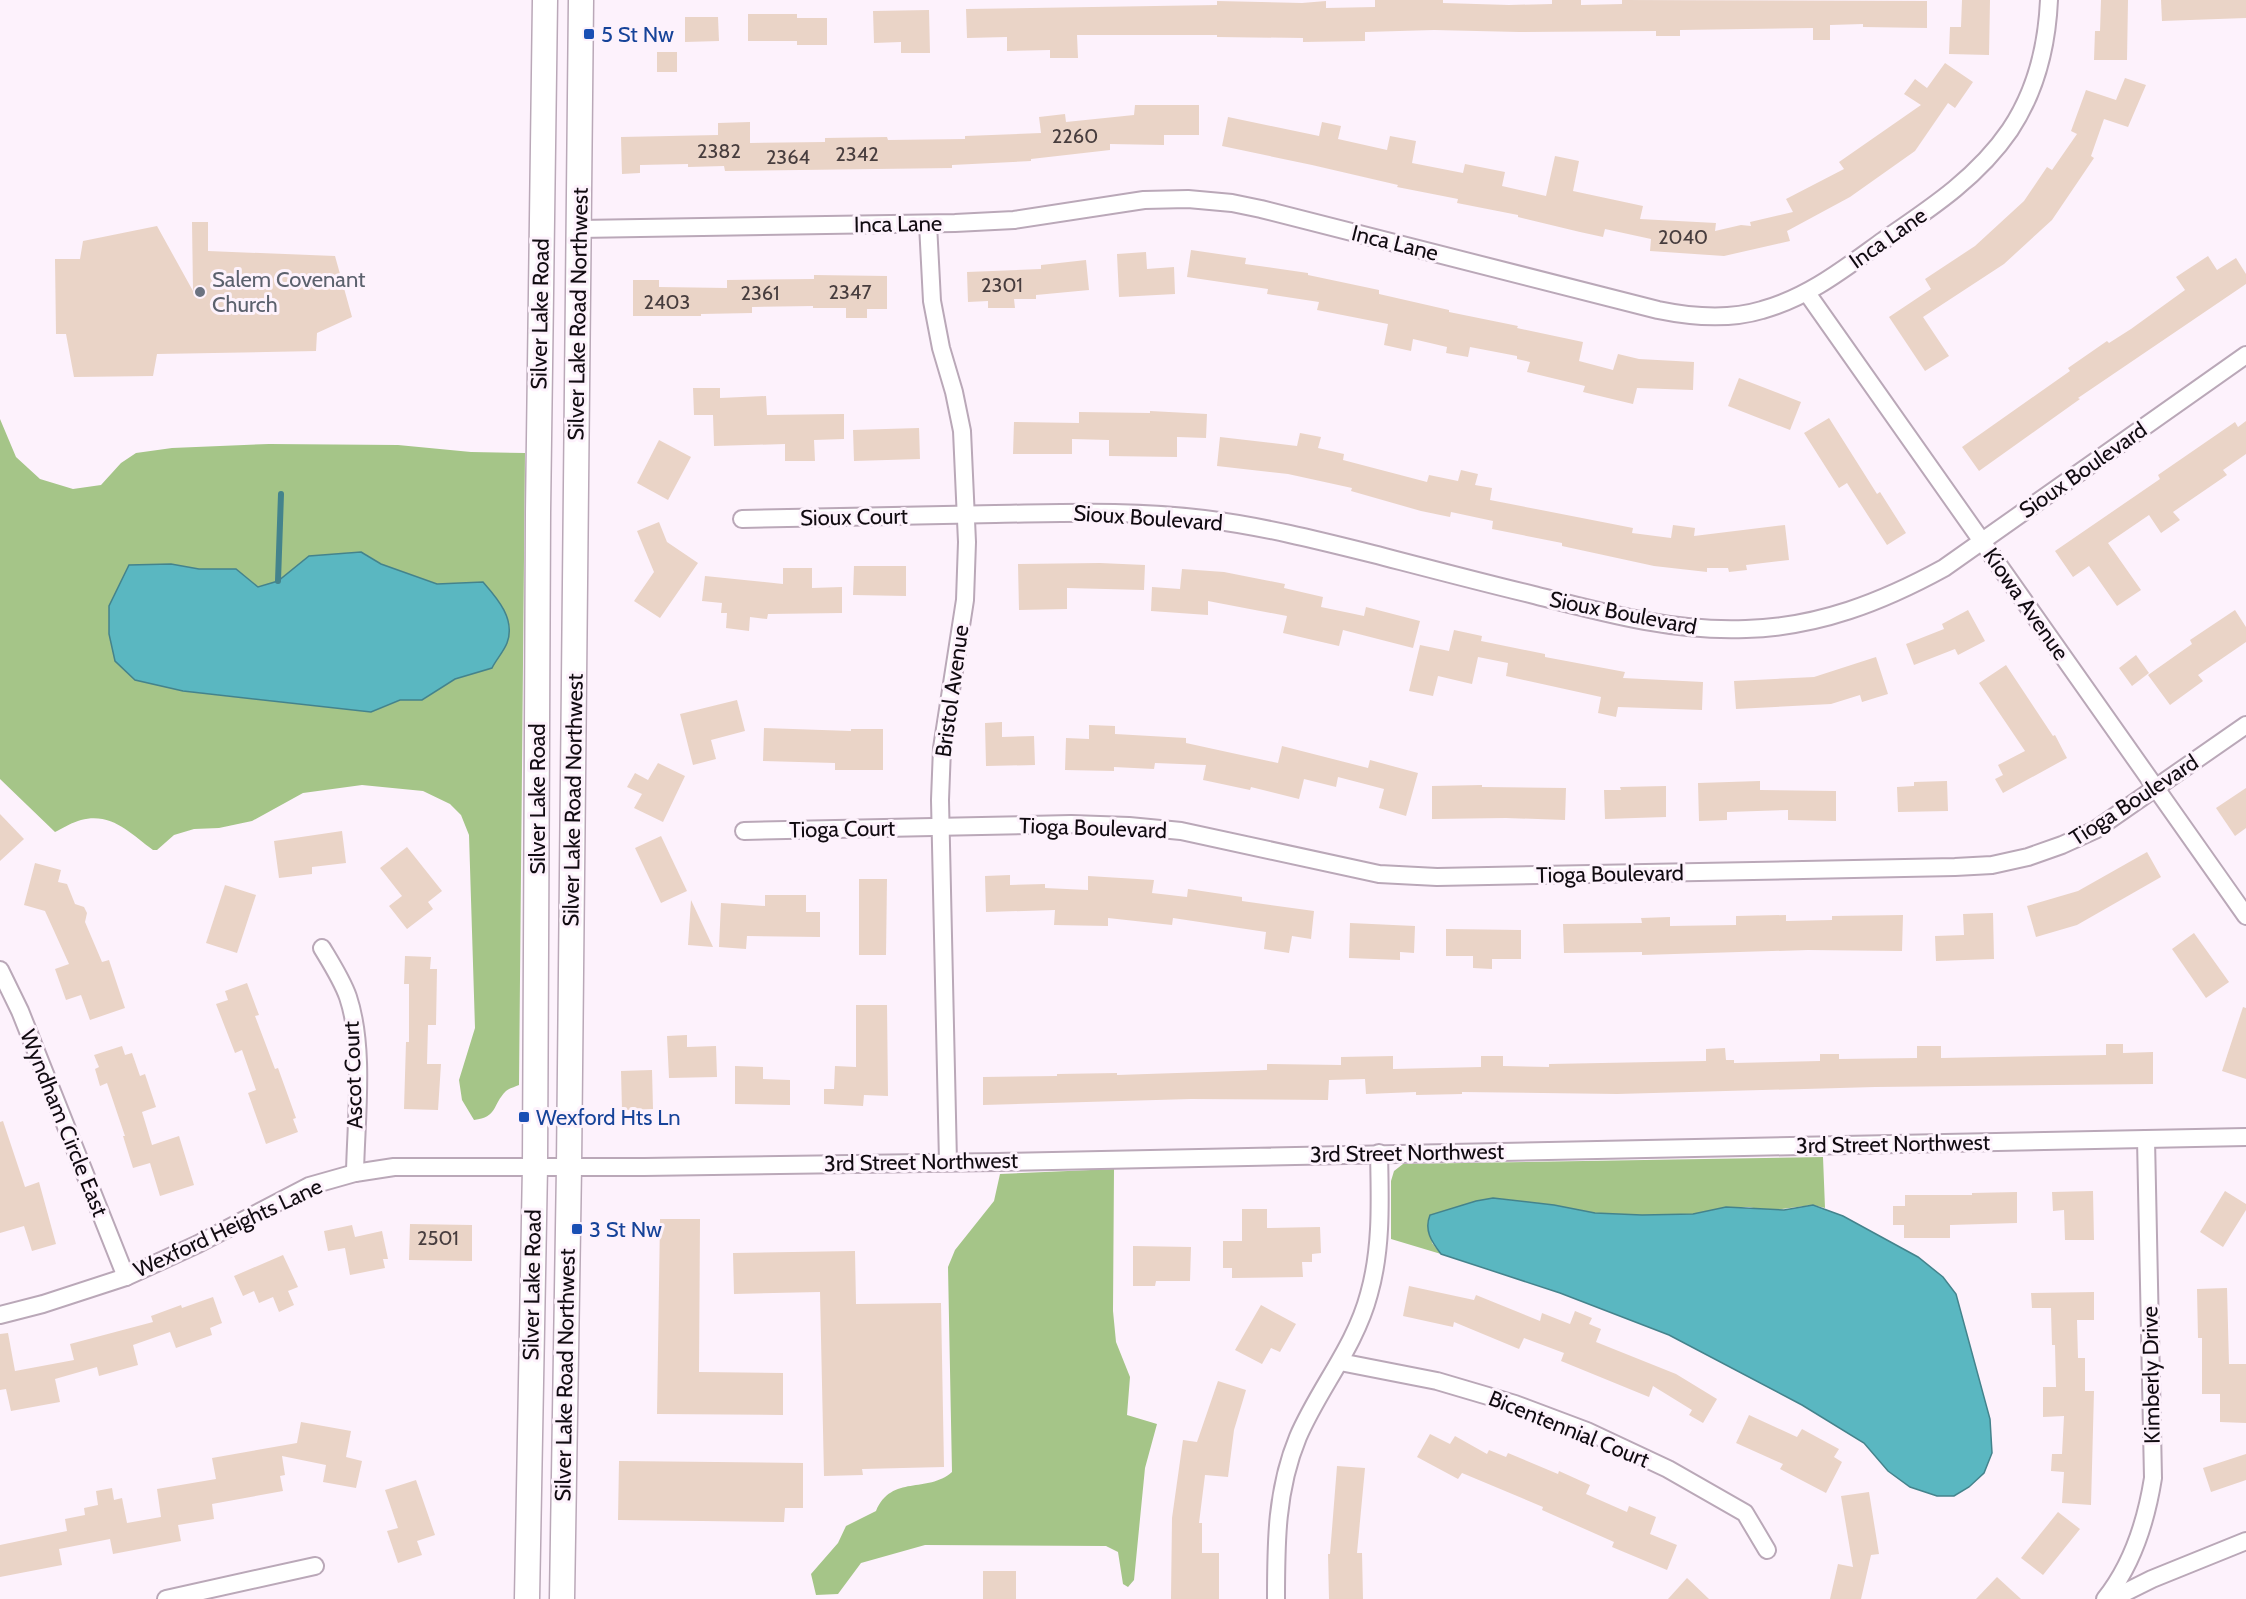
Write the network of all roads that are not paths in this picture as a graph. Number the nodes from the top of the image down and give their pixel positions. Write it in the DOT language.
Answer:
graph roads {
  1 [pos="544,0"];
  2 [pos="581,0"];
  3 [pos="2049,0"];
  4 [pos="928,224"];
  5 [pos="579,229"];
  6 [pos="1807,293"];
  7 [pos="2246,355"];
  8 [pos="966,515"];
  9 [pos="742,519"];
  10 [pos="1982,542"];
  11 [pos="2246,725"];
  12 [pos="2156,789"];
  13 [pos="941,827"];
  14 [pos="744,831"];
  15 [pos="2246,916"];
  16 [pos="322,948"];
  17 [pos="0,970"];
  18 [pos="2246,1137"];
  19 [pos="2146,1139"];
  20 [pos="1380,1154"];
  21 [pos="948,1161"];
  22 [pos="535,1166"];
  23 [pos="569,1167"];
  24 [pos="355,1173"];
  25 [pos="126,1277"];
  26 [pos="0,1315"];
  27 [pos="1340,1362"];
  28 [pos="2246,1541"];
  29 [pos="1767,1550"];
  30 [pos="315,1566"];
  31 [pos="166,1599"];
  32 [pos="527,1599"];
  33 [pos="562,1599"];
  34 [pos="1276,1599"];
  35 [pos="2104,1599"];
  36 [pos="2112,1599"];
  1 -- 22 [label="main road, Silver Lake Road"];
  2 -- 5 [label="main road, Silver Lake Road Northwest"];
  3 -- 6 [label="street, Inca Lane"];
  4 -- 5 [label="street, Inca Lane"];
  4 -- 6 [label="street, Inca Lane"];
  4 -- 8 [label="street, Bristol Avenue"];
  5 -- 23 [label="main road, Silver Lake Road Northwest"];
  6 -- 10 [label="street, Kiowa Avenue"];
  7 -- 10 [label="street, Sioux Boulevard"];
  8 -- 9 [label="street, Sioux Court"];
  8 -- 10 [label="street, Sioux Boulevard"];
  8 -- 13 [label="street, Bristol Avenue"];
  10 -- 12 [label="street, Kiowa Avenue"];
  11 -- 12 [label="street, Tioga Boulevard"];
  12 -- 13 [label="street, Tioga Boulevard"];
  12 -- 15 [label="street, Kiowa Avenue"];
  13 -- 14 [label="street, Tioga Court"];
  13 -- 21 [label="street, Bristol Avenue"];
  16 -- 24 [label="street, Ascot Court"];
  17 -- 25 [label="street, Wyndham Circle East"];
  18 -- 19 [label="street, 3rd Street Northwest"];
  19 -- 20 [label="street, 3rd Street Northwest"];
  19 -- 35 [label="street, Kimberly Drive"];
  20 -- 21 [label="street, 3rd Street Northwest"];
  20 -- 27 [label="street"];
  21 -- 23 [label="street, 3rd Street Northwest"];
  22 -- 23 [label="street, Wexford Heights Lane"];
  22 -- 24 [label="street, Wexford Heights Lane"];
  22 -- 32 [label="main road, Silver Lake Road"];
  23 -- 33 [label="main road, Silver Lake Road Northwest"];
  24 -- 25 [label="street, Wexford Heights Lane"];
  25 -- 26 [label="street, Wexford Heights Lane"];
  27 -- 29 [label="street, Bicentennial Court"];
  27 -- 34 [label="street"];
  28 -- 36 [label="street"];
  30 -- 31 [label="street"];
}
